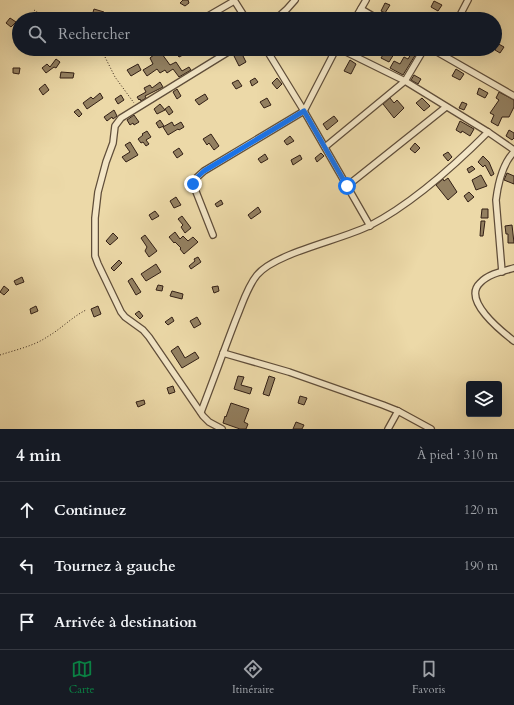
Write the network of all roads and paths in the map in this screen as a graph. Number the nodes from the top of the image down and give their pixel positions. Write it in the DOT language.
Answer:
graph roads {
  1 [pos="234,0"];
  2 [pos="295,0"];
  3 [pos="366,0"];
  4 [pos="468,0"];
  5 [pos="361,9"];
  6 [pos="34,10"];
  7 [pos="37,12"];
  8 [pos="214,12"];
  9 [pos="242,12"];
  10 [pos="285,12"];
  11 [pos="359,12"];
  12 [pos="366,12"];
  13 [pos="462,12"];
  14 [pos="104,56"];
  15 [pos="222,56"];
  16 [pos="270,56"];
  17 [pos="332,56"];
  18 [pos="354,56"];
  19 [pos="420,56"];
  20 [pos="444,56"];
  21 [pos="405,81"];
  22 [pos="514,96"];
  23 [pos="446,107"];
  24 [pos="138,108"];
  25 [pos="304,111"];
  26 [pos="488,132"];
  27 [pos="324,146"];
  28 [pos="514,151"];
  29 [pos="347,186"];
  30 [pos="370,226"];
  31 [pos="213,235"];
  32 [pos="514,268"];
  33 [pos="502,272"];
  34 [pos="86,310"];
  35 [pos="514,341"];
  36 [pos="222,353"];
  37 [pos="0,355"];
  38 [pos="398,411"];
  39 [pos="201,412"];
  40 [pos="222,429"];
  41 [pos="388,429"];
  42 [pos="431,429"];
  1 -- 8 [label="street"];
  1 -- 9 [label="street"];
  2 -- 10 [label="street"];
  3 -- 5 [label="street"];
  4 -- 13 [label="street"];
  5 -- 11 [label="street"];
  5 -- 12 [label="street"];
  6 -- 7 [label="path"];
  14 -- 24 [label="path"];
  15 -- 24 [label="street"];
  16 -- 25 [label="street"];
  17 -- 25 [label="street"];
  18 -- 21 [label="street"];
  19 -- 21 [label="street"];
  20 -- 22 [label="street"];
  21 -- 23 [label="street"];
  21 -- 27 [label="street"];
  23 -- 26 [label="street"];
  23 -- 29 [label="street"];
  24 -- 39 [label="street"];
  25 -- 27 [label="street"];
  25 -- 31 [label="street"];
  26 -- 28 [label="street"];
  26 -- 30 [label="street"];
  27 -- 29 [label="street"];
  28 -- 33 [label="street"];
  29 -- 30 [label="street"];
  30 -- 36 [label="street"];
  32 -- 33 [label="street"];
  33 -- 35 [label="street"];
  34 -- 37 [label="path"];
  36 -- 38 [label="street"];
  36 -- 39 [label="street"];
  38 -- 41 [label="street"];
  38 -- 42 [label="street"];
  39 -- 40 [label="street"];
}
